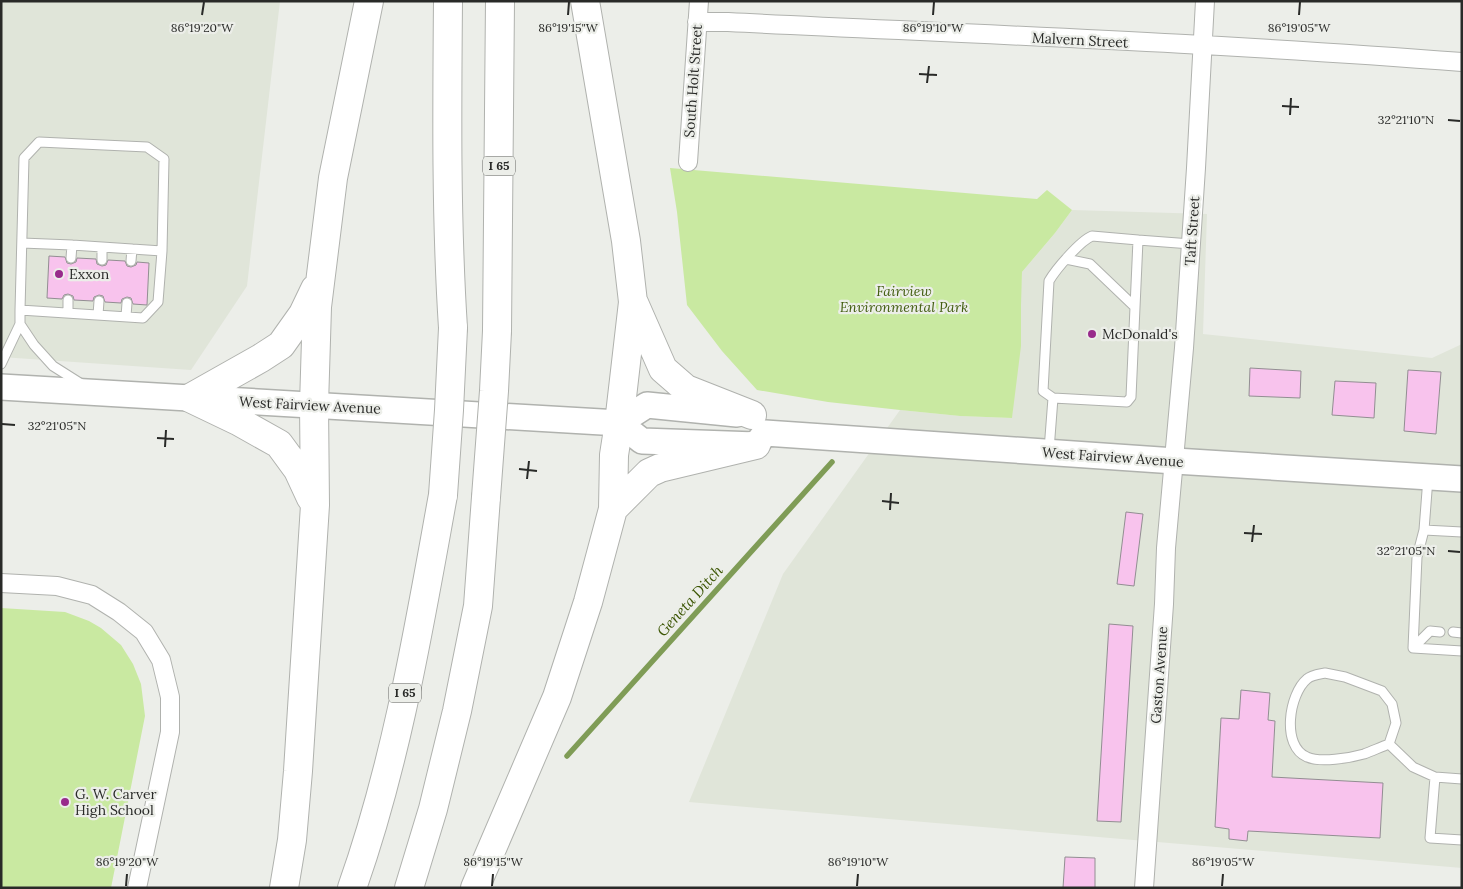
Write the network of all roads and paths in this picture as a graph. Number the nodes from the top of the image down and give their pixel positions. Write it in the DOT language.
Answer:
graph roads {
  1 [pos="369,1"];
  2 [pos="448,1"];
  3 [pos="500,1"];
  4 [pos="585,1"];
  5 [pos="699,1"];
  6 [pos="1205,1"];
  7 [pos="698,22"];
  8 [pos="1203,46"];
  9 [pos="1462,62"];
  10 [pos="688,162"];
  11 [pos="1138,240"];
  12 [pos="22,243"];
  13 [pos="1191,244"];
  14 [pos="72,245"];
  15 [pos="102,247"];
  16 [pos="132,249"];
  17 [pos="162,251"];
  18 [pos="71,258"];
  19 [pos="1066,259"];
  20 [pos="102,260"];
  21 [pos="131,261"];
  22 [pos="321,277"];
  23 [pos="68,300"];
  24 [pos="99,301"];
  25 [pos="633,302"];
  26 [pos="127,304"];
  27 [pos="1135,307"];
  28 [pos="20,310"];
  29 [pos="68,313"];
  30 [pos="98,315"];
  31 [pos="126,316"];
  32 [pos="20,324"];
  33 [pos="1,364"];
  34 [pos="1,387"];
  35 [pos="94,392"];
  36 [pos="190,398"];
  37 [pos="1053,398"];
  38 [pos="314,405"];
  39 [pos="620,424"];
  40 [pos="758,431"];
  41 [pos="1048,453"];
  42 [pos="1175,462"];
  43 [pos="1428,476"];
  44 [pos="1462,478"];
  45 [pos="315,505"];
  46 [pos="613,509"];
  47 [pos="1424,530"];
  48 [pos="1462,532"];
  49 [pos="1,583"];
  50 [pos="1440,632"];
  51 [pos="1413,648"];
  52 [pos="1462,651"];
  53 [pos="1389,744"];
  54 [pos="1435,777"];
  55 [pos="1462,779"];
  56 [pos="1462,840"];
  57 [pos="137,888"];
  58 [pos="284,888"];
  59 [pos="352,888"];
  60 [pos="409,888"];
  61 [pos="475,888"];
  62 [pos="1144,888"];
  1 -- 22 [label="highway"];
  2 -- 59 [label="highway, I 65, bridge"];
  3 -- 60 [label="highway, I 65, bridge"];
  4 -- 25 [label="highway"];
  5 -- 7 [label="street, South Holt Street"];
  6 -- 8 [label="street, Taft Street"];
  7 -- 8 [label="street, Malvern Street"];
  7 -- 10 [label="street, South Holt Street"];
  8 -- 9 [label="street, Malvern Street"];
  8 -- 13 [label="street, Taft Street"];
  11 -- 13 [label="lane"];
  11 -- 19 [label="lane"];
  11 -- 27 [label="lane"];
  12 -- 14 [label="lane"];
  12 -- 17 [label="lane"];
  12 -- 28 [label="lane"];
  13 -- 42 [label="street, Taft Street"];
  14 -- 15 [label="lane"];
  14 -- 18 [label="lane"];
  15 -- 16 [label="lane"];
  15 -- 20 [label="lane"];
  16 -- 17 [label="lane"];
  16 -- 21 [label="lane"];
  17 -- 31 [label="lane"];
  19 -- 27 [label="lane"];
  19 -- 37 [label="lane"];
  22 -- 36 [label="highway"];
  22 -- 38 [label="highway"];
  23 -- 29 [label="lane"];
  24 -- 30 [label="lane"];
  25 -- 39 [label="highway"];
  25 -- 40 [label="highway"];
  26 -- 31 [label="lane"];
  27 -- 37 [label="lane"];
  28 -- 29 [label="lane"];
  28 -- 32 [label="lane"];
  29 -- 30 [label="lane"];
  30 -- 31 [label="lane"];
  32 -- 33 [label="lane"];
  32 -- 35 [label="lane"];
  34 -- 35 [label="main road, West Fairview Avenue"];
  35 -- 36 [label="main road, West Fairview Avenue"];
  36 -- 38 [label="main road, West Fairview Avenue"];
  36 -- 45 [label="highway"];
  37 -- 41 [label="lane"];
  38 -- 39 [label="main road, West Fairview Avenue"];
  38 -- 45 [label="highway"];
  39 -- 40 [label="main road, West Fairview Avenue"];
  39 -- 40 [label="main road, West Fairview Avenue"];
  39 -- 46 [label="highway"];
  40 -- 41 [label="main road, West Fairview Avenue"];
  40 -- 46 [label="highway"];
  41 -- 42 [label="main road, West Fairview Avenue"];
  42 -- 43 [label="main road, West Fairview Avenue"];
  42 -- 62 [label="street, Gaston Avenue"];
  43 -- 44 [label="main road, West Fairview Avenue"];
  43 -- 47 [label="lane"];
  45 -- 58 [label="highway"];
  46 -- 61 [label="highway"];
  47 -- 48 [label="lane"];
  47 -- 51 [label="lane"];
  49 -- 57 [label="street"];
  50 -- 51 [label="lane"];
  51 -- 52 [label="lane"];
  53 -- 53 [label="lane"];
  53 -- 54 [label="lane"];
  54 -- 55 [label="lane"];
  54 -- 56 [label="lane"];
}
